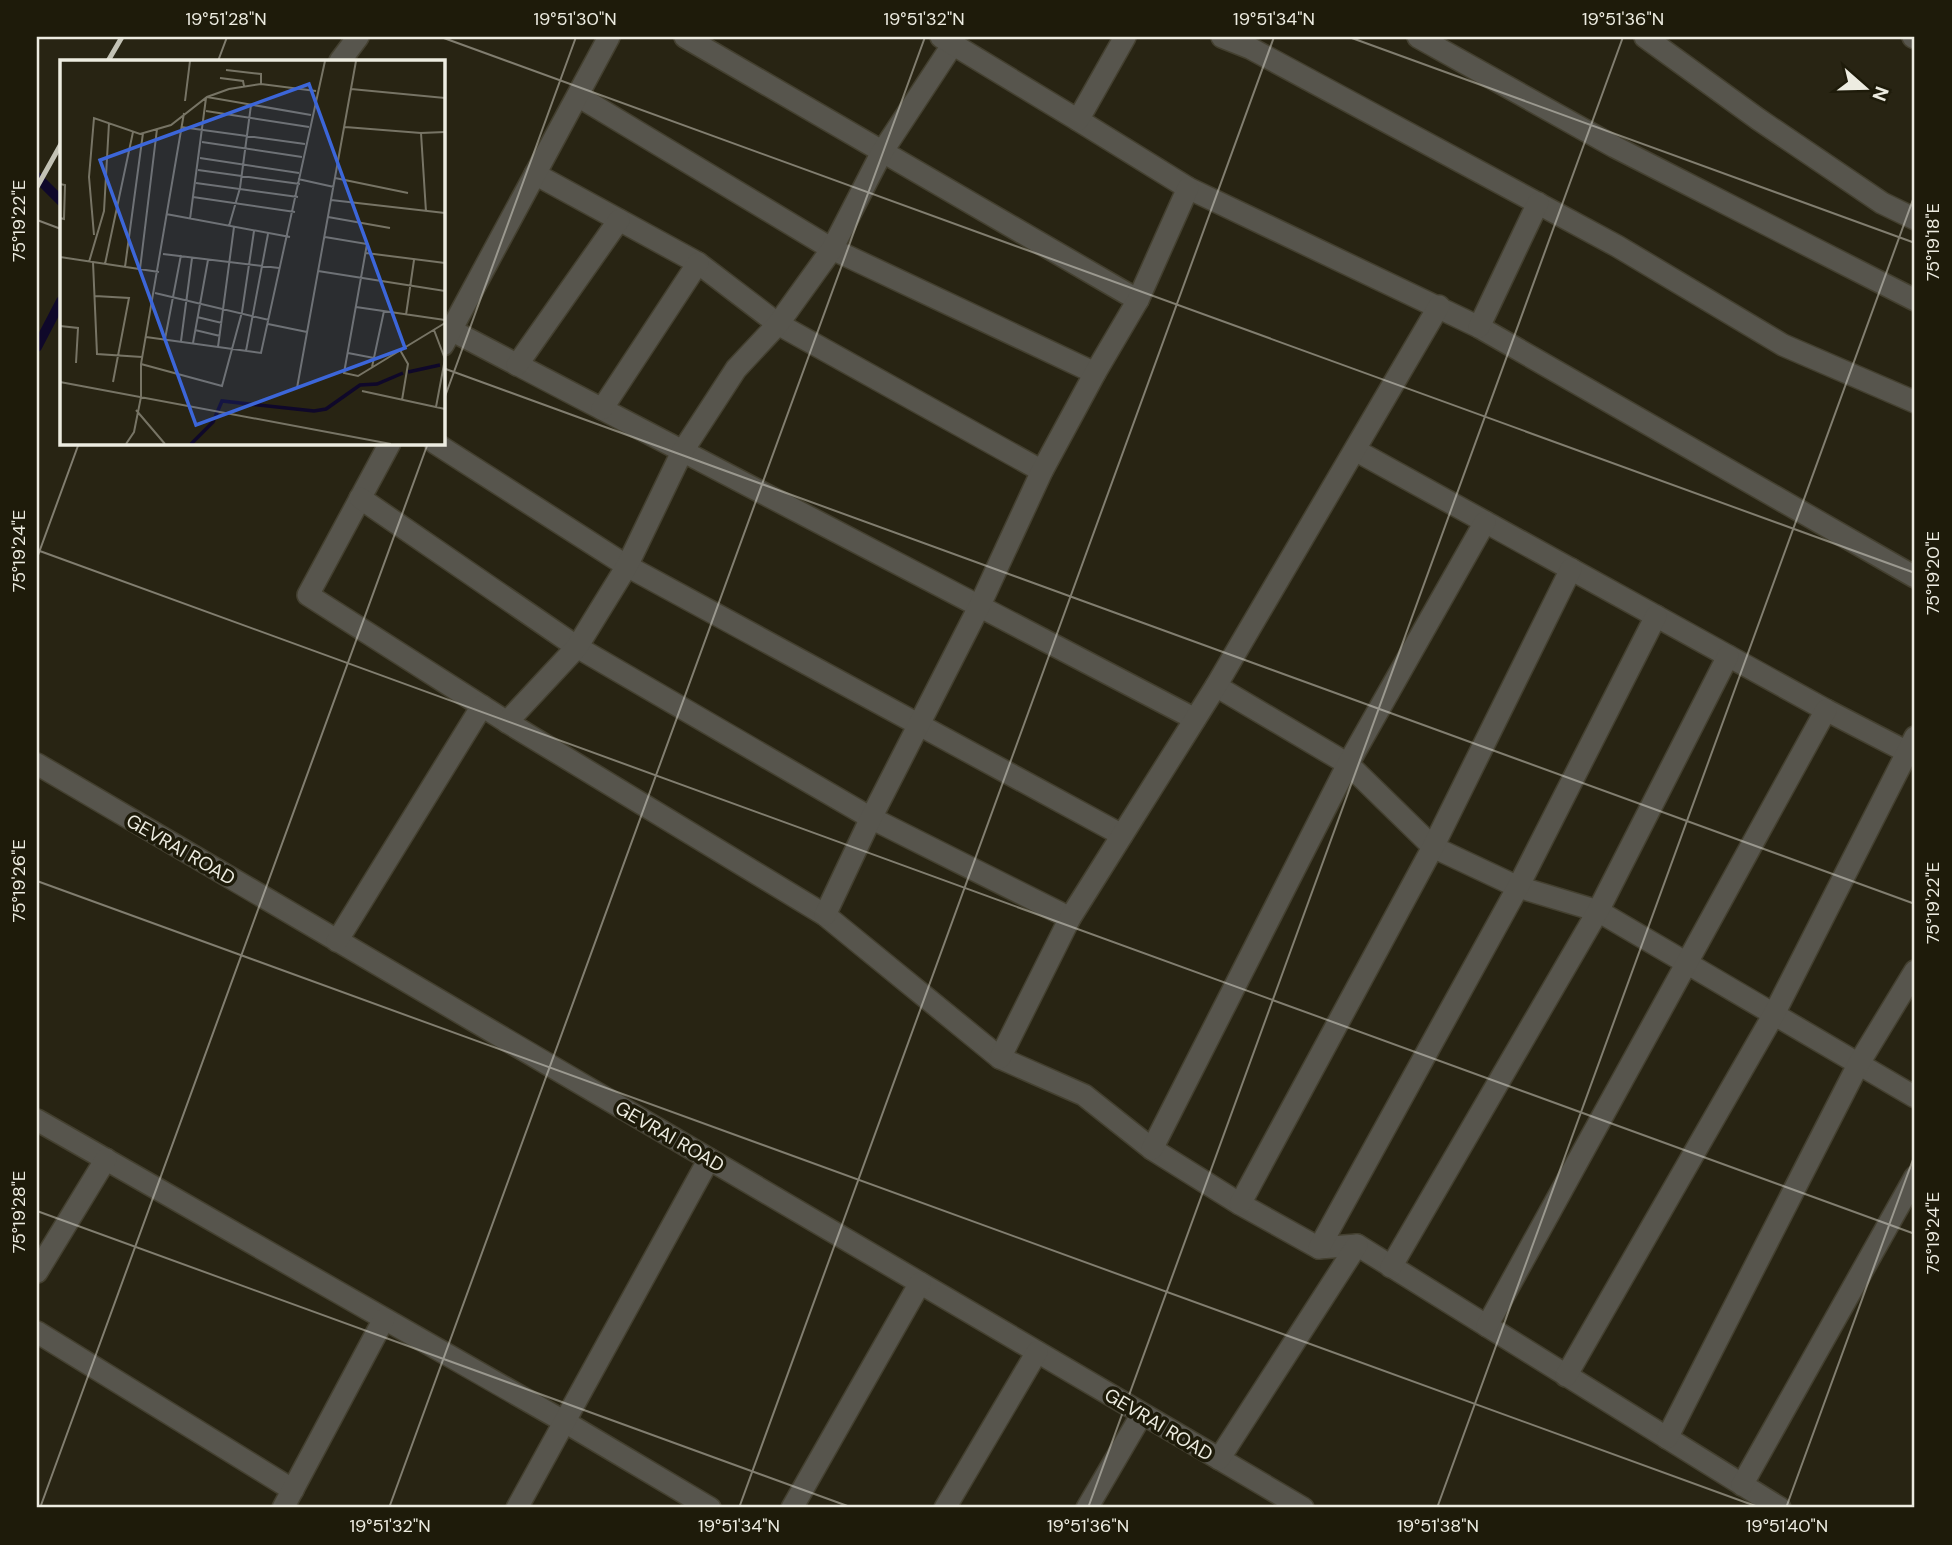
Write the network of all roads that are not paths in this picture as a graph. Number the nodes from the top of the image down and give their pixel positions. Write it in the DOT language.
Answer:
graph roads {
  1 [pos="358,37"];
  2 [pos="608,37"];
  3 [pos="685,37"];
  4 [pos="1125,37"];
  5 [pos="1222,37"];
  6 [pos="1418,37"];
  7 [pos="1645,37"];
  8 [pos="947,40"];
  9 [pos="341,60"];
  10 [pos="578,96"];
  11 [pos="1078,120"];
  12 [pos="883,152"];
  13 [pos="535,174"];
  14 [pos="1188,188"];
  15 [pos="1538,203"];
  16 [pos="1915,219"];
  17 [pos="619,220"];
  18 [pos="832,249"];
  19 [pos="698,263"];
  20 [pos="1138,300"];
  21 [pos="1915,300"];
  22 [pos="1438,306"];
  23 [pos="778,324"];
  24 [pos="1479,327"];
  25 [pos="447,337"];
  26 [pos="517,365"];
  27 [pos="1095,373"];
  28 [pos="1915,402"];
  29 [pos="602,409"];
  30 [pos="389,444"];
  31 [pos="437,444"];
  32 [pos="1355,450"];
  33 [pos="682,452"];
  34 [pos="1042,471"];
  35 [pos="360,498"];
  36 [pos="1485,522"];
  37 [pos="627,566"];
  38 [pos="1571,569"];
  39 [pos="1915,577"];
  40 [pos="979,607"];
  41 [pos="1656,616"];
  42 [pos="576,647"];
  43 [pos="1728,656"];
  44 [pos="1216,686"];
  45 [pos="482,706"];
  46 [pos="1826,710"];
  47 [pos="1195,719"];
  48 [pos="507,722"];
  49 [pos="920,725"];
  50 [pos="1913,748"];
  51 [pos="1348,764"];
  52 [pos="37,765"];
  53 [pos="871,817"];
  54 [pos="1122,835"];
  55 [pos="1433,847"];
  56 [pos="1518,887"];
  57 [pos="1598,911"];
  58 [pos="825,915"];
  59 [pos="1070,918"];
  60 [pos="337,941"];
  61 [pos="1686,962"];
  62 [pos="1915,971"];
  63 [pos="1774,1014"];
  64 [pos="1000,1058"];
  65 [pos="1859,1063"];
  66 [pos="1915,1097"];
  67 [pos="37,1120"];
  68 [pos="1152,1150"];
  69 [pos="106,1159"];
  70 [pos="709,1159"];
  71 [pos="1915,1177"];
  72 [pos="1240,1204"];
  73 [pos="1357,1245"];
  74 [pos="1319,1248"];
  75 [pos="1391,1267"];
  76 [pos="37,1272"];
  77 [pos="920,1283"];
  78 [pos="384,1319"];
  79 [pos="1487,1326"];
  80 [pos="37,1332"];
  81 [pos="1037,1352"];
  82 [pos="1566,1376"];
  83 [pos="1142,1414"];
  84 [pos="565,1422"];
  85 [pos="1667,1438"];
  86 [pos="1219,1459"];
  87 [pos="1742,1485"];
  88 [pos="288,1499"];
  89 [pos="1273,1501"];
  90 [pos="517,1508"];
  91 [pos="710,1508"];
  92 [pos="792,1508"];
  93 [pos="945,1508"];
  94 [pos="1087,1508"];
  95 [pos="1303,1508"];
  96 [pos="1780,1508"];
  1 -- 9 [label="street"];
  2 -- 10 [label="street"];
  3 -- 12 [label="street"];
  4 -- 11 [label="street"];
  5 -- 15 [label="street"];
  6 -- 21 [label="street"];
  7 -- 16 [label="street"];
  8 -- 11 [label="street"];
  8 -- 12 [label="street"];
  10 -- 13 [label="street"];
  10 -- 18 [label="street"];
  11 -- 14 [label="street"];
  12 -- 18 [label="street"];
  12 -- 20 [label="street"];
  13 -- 17 [label="street"];
  13 -- 25 [label="street"];
  14 -- 20 [label="street"];
  14 -- 22 [label="street"];
  15 -- 24 [label="street"];
  15 -- 28 [label="street"];
  17 -- 19 [label="street"];
  17 -- 26 [label="street"];
  18 -- 23 [label="street"];
  18 -- 27 [label="street"];
  19 -- 23 [label="street"];
  19 -- 29 [label="street"];
  20 -- 27 [label="street"];
  22 -- 24 [label="street"];
  22 -- 32 [label="street"];
  23 -- 33 [label="street"];
  23 -- 34 [label="street"];
  24 -- 39 [label="street"];
  25 -- 26 [label="street"];
  26 -- 29 [label="street"];
  27 -- 34 [label="street"];
  29 -- 33 [label="street"];
  30 -- 35 [label="street"];
  31 -- 37 [label="street"];
  32 -- 36 [label="street"];
  32 -- 44 [label="street"];
  33 -- 37 [label="street"];
  33 -- 40 [label="street"];
  34 -- 40 [label="street"];
  35 -- 42 [label="street"];
  35 -- 45 [label="street"];
  36 -- 38 [label="street"];
  36 -- 51 [label="street"];
  37 -- 42 [label="street"];
  37 -- 49 [label="street"];
  38 -- 41 [label="street"];
  38 -- 55 [label="street"];
  40 -- 47 [label="street"];
  40 -- 49 [label="street"];
  41 -- 43 [label="street"];
  41 -- 56 [label="street"];
  42 -- 48 [label="street"];
  42 -- 53 [label="street"];
  43 -- 46 [label="street"];
  43 -- 57 [label="street"];
  44 -- 47 [label="street"];
  44 -- 51 [label="street"];
  45 -- 48 [label="street"];
  45 -- 60 [label="street"];
  46 -- 50 [label="street"];
  46 -- 61 [label="street"];
  47 -- 54 [label="street"];
  48 -- 58 [label="street"];
  49 -- 53 [label="street"];
  49 -- 54 [label="street"];
  50 -- 63 [label="street"];
  51 -- 55 [label="street"];
  51 -- 68 [label="street"];
  52 -- 60 [label="street, GEVRAI ROAD"];
  53 -- 58 [label="street"];
  53 -- 59 [label="street"];
  54 -- 59 [label="street"];
  55 -- 56 [label="street"];
  55 -- 72 [label="street"];
  56 -- 57 [label="street"];
  56 -- 74 [label="street"];
  57 -- 61 [label="street"];
  57 -- 75 [label="street"];
  58 -- 64 [label="street"];
  59 -- 64 [label="street"];
  60 -- 70 [label="street, GEVRAI ROAD"];
  61 -- 63 [label="street"];
  61 -- 79 [label="street"];
  62 -- 65 [label="street"];
  63 -- 65 [label="street"];
  63 -- 82 [label="street"];
  64 -- 68 [label="street"];
  65 -- 66 [label="street"];
  65 -- 85 [label="street"];
  67 -- 69 [label="street"];
  68 -- 72 [label="street"];
  69 -- 76 [label="street"];
  69 -- 78 [label="street"];
  70 -- 77 [label="street, GEVRAI ROAD"];
  70 -- 84 [label="street"];
  71 -- 87 [label="street"];
  72 -- 74 [label="street"];
  73 -- 74 [label="street"];
  73 -- 75 [label="street"];
  73 -- 86 [label="street"];
  75 -- 79 [label="street"];
  77 -- 81 [label="street, GEVRAI ROAD"];
  77 -- 92 [label="street"];
  78 -- 84 [label="street"];
  78 -- 88 [label="street"];
  79 -- 82 [label="street"];
  80 -- 88 [label="street"];
  81 -- 83 [label="street, GEVRAI ROAD"];
  81 -- 93 [label="street"];
  82 -- 85 [label="street"];
  83 -- 86 [label="street, GEVRAI ROAD"];
  83 -- 94 [label="street"];
  84 -- 90 [label="street"];
  84 -- 91 [label="street"];
  85 -- 87 [label="street"];
  86 -- 89 [label="street, GEVRAI ROAD"];
  87 -- 96 [label="street"];
  89 -- 95 [label="street, GEVRAI ROAD"];
}
